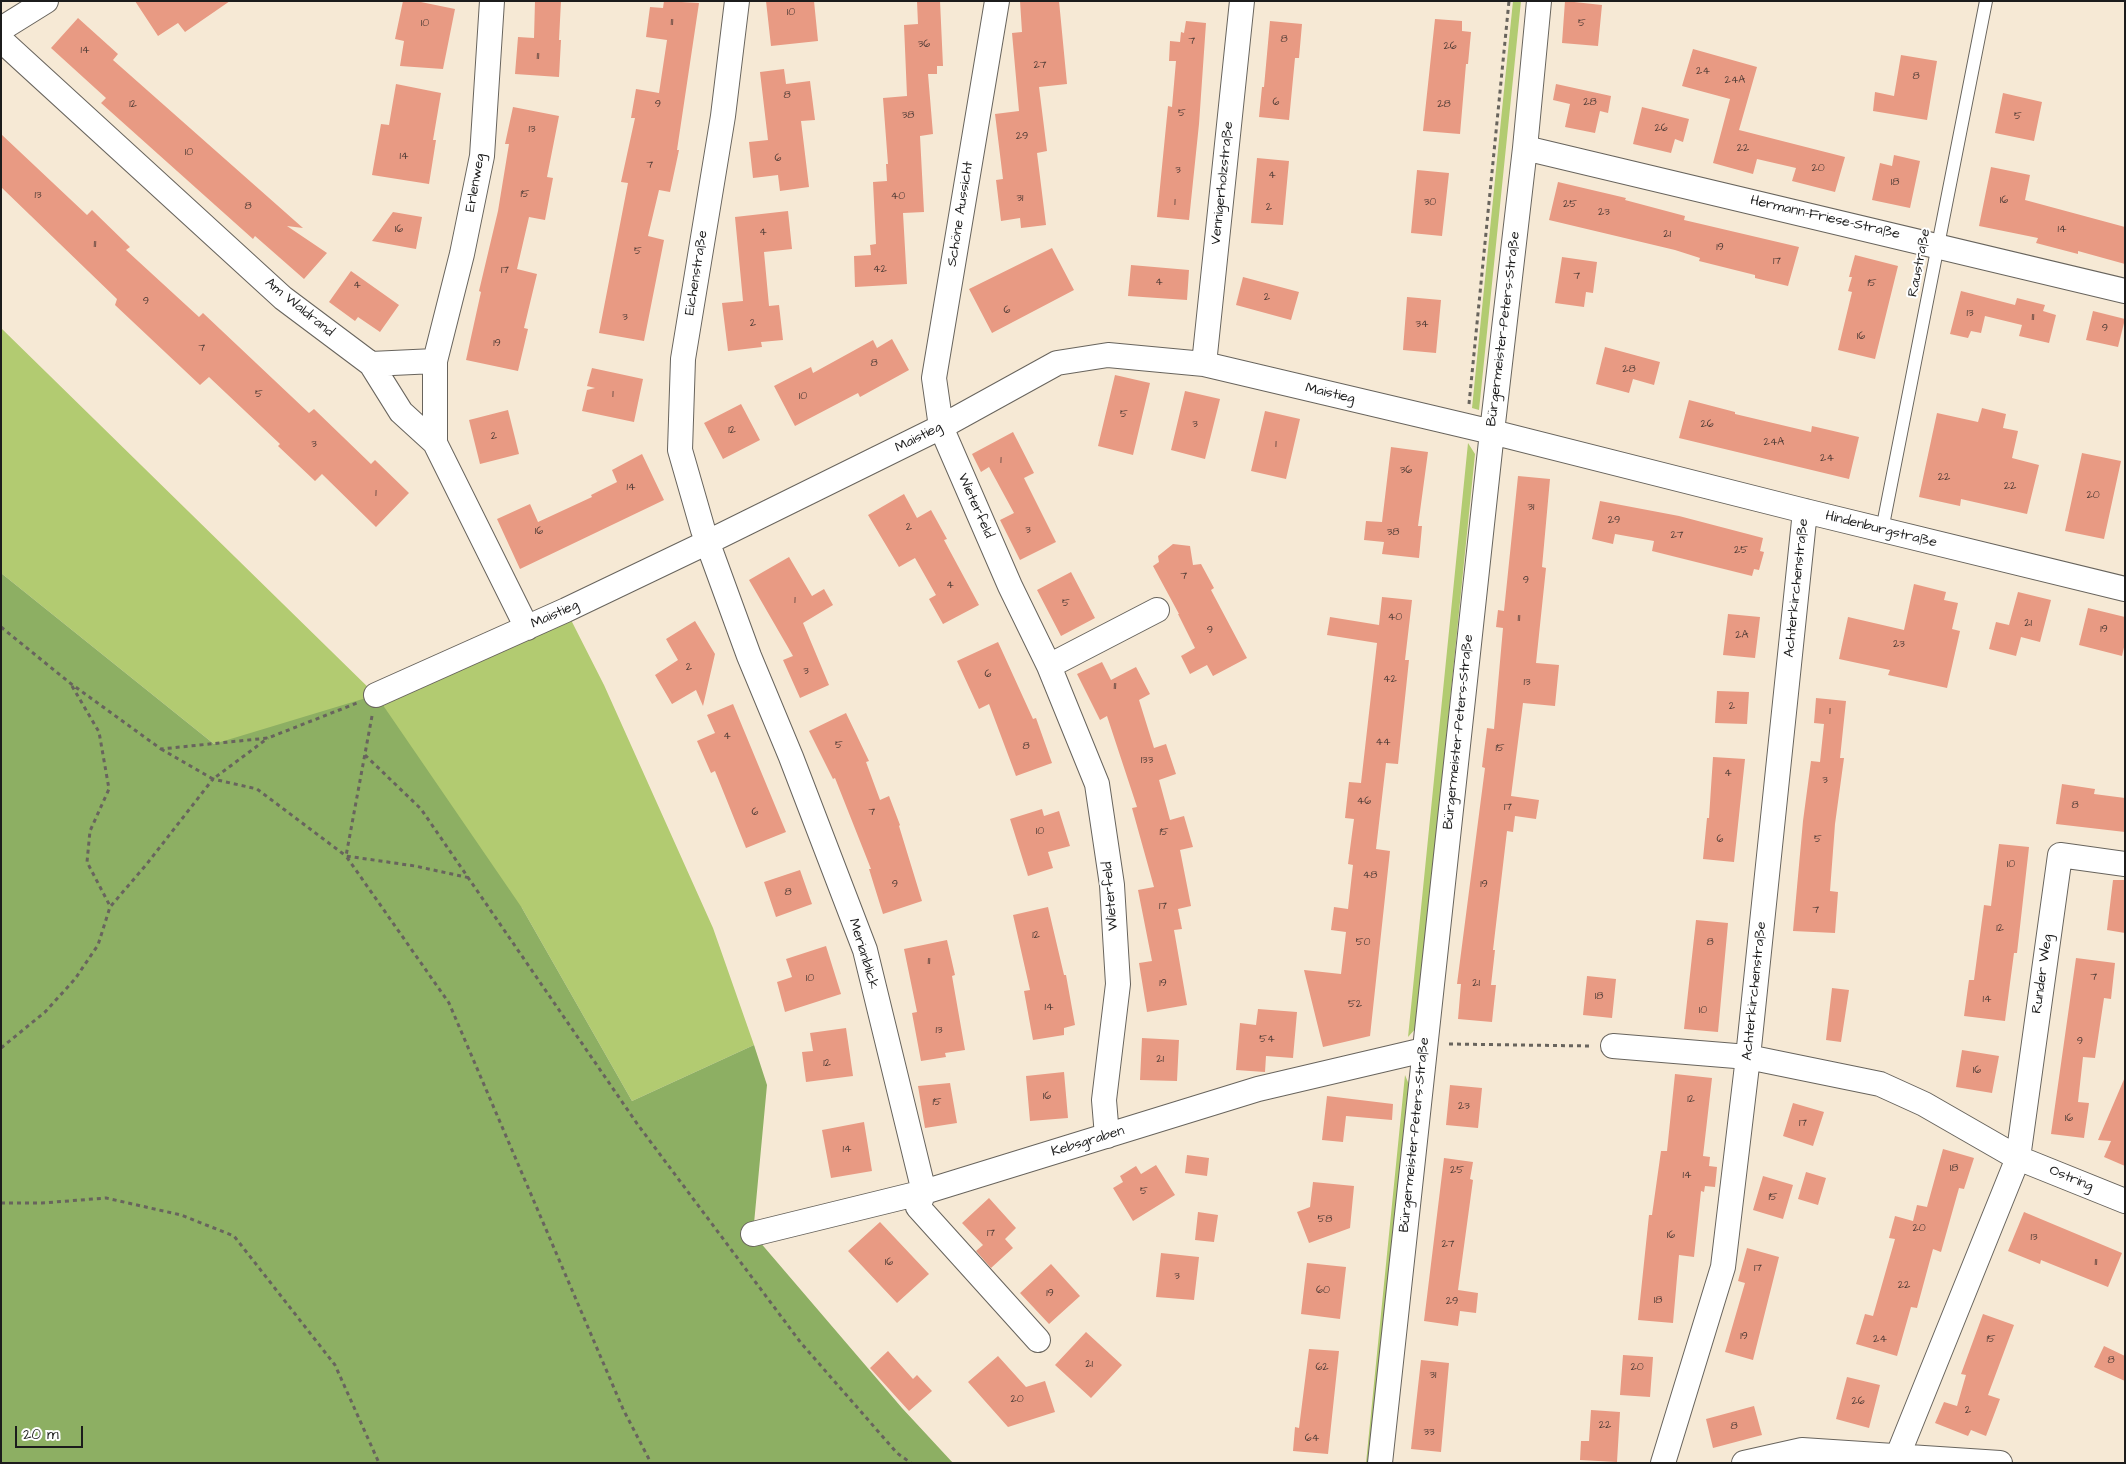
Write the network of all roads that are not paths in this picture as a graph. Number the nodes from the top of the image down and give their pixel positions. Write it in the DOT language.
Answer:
graph roads {
  1 [pos="46,1"];
  2 [pos="492,1"];
  3 [pos="737,1"];
  4 [pos="997,1"];
  5 [pos="1242,1"];
  6 [pos="1539,1"];
  7 [pos="1986,1"];
  8 [pos="1,29"];
  9 [pos="1,40"];
  10 [pos="1525,148"];
  11 [pos="1939,246"];
  12 [pos="2125,291"];
  13 [pos="435,361"];
  14 [pos="371,364"];
  15 [pos="1204,364"];
  16 [pos="941,427"];
  17 [pos="1492,432"];
  18 [pos="435,443"];
  19 [pos="1804,511"];
  20 [pos="1882,530"];
  21 [pos="708,542"];
  22 [pos="2125,589"];
  23 [pos="1158,610"];
  24 [pos="527,628"];
  25 [pos="1049,666"];
  26 [pos="376,695"];
  27 [pos="2125,864"];
  28 [pos="1613,1046"];
  29 [pos="1424,1050"];
  30 [pos="1748,1057"];
  31 [pos="1107,1136"];
  32 [pos="2018,1158"];
  33 [pos="924,1192"];
  34 [pos="2125,1200"];
  35 [pos="753,1234"];
  36 [pos="1038,1340"];
  37 [pos="1897,1459"];
  38 [pos="1380,1463"];
  39 [pos="1663,1463"];
  40 [pos="1744,1463"];
  41 [pos="2000,1463"];
  1 -- 8 [label="street"];
  2 -- 13 [label="street, Erlenweg"];
  3 -- 21 [label="street, Eichenstraße"];
  4 -- 16 [label="street, Schöne Aussicht"];
  5 -- 15 [label="street, Vennigerholzstraße"];
  6 -- 10 [label="street, Bürgermeister-Peters-Straße"];
  7 -- 11 [label="lane, Raustraße"];
  9 -- 14 [label="street, Am Waldrand"];
  10 -- 11 [label="street, Hermann-Friese-Straße"];
  10 -- 17 [label="street, Bürgermeister-Peters-Straße"];
  11 -- 12 [label="street, Hermann-Friese-Straße"];
  11 -- 20 [label="lane, Raustraße"];
  13 -- 14 [label="street"];
  13 -- 18 [label="street, Erlenweg"];
  14 -- 18 [label="street, Am Waldrand"];
  15 -- 16 [label="street, Maistieg"];
  15 -- 17 [label="street, Maistieg"];
  16 -- 21 [label="street, Maistieg"];
  16 -- 25 [label="street, Wieterfeld"];
  17 -- 19 [label="street, Hindenburgstraße"];
  17 -- 29 [label="street, Bürgermeister-Peters-Straße"];
  18 -- 24 [label="street, Am Waldrand"];
  19 -- 20 [label="street, Hindenburgstraße"];
  19 -- 30 [label="street, Achterkirchenstraße"];
  20 -- 22 [label="street, Hindenburgstraße"];
  21 -- 24 [label="street, Maistieg"];
  21 -- 33 [label="street, Merianblick"];
  23 -- 25 [label="street"];
  24 -- 26 [label="street, Maistieg"];
  25 -- 31 [label="street, Wieterfeld"];
  27 -- 32 [label="street, Runder Weg"];
  28 -- 30 [label="street, Ostring"];
  29 -- 31 [label="street, Kebsgraben"];
  29 -- 38 [label="street, Bürgermeister-Peters-Straße"];
  30 -- 32 [label="street, Ostring"];
  30 -- 39 [label="street, Achterkirchenstraße"];
  31 -- 33 [label="street, Kebsgraben"];
  32 -- 34 [label="street, Ostring"];
  32 -- 37 [label="street"];
  33 -- 35 [label="street, Kebsgraben"];
  33 -- 36 [label="street, Merianblick"];
  37 -- 40 [label="street"];
  37 -- 41 [label="street"];
}
